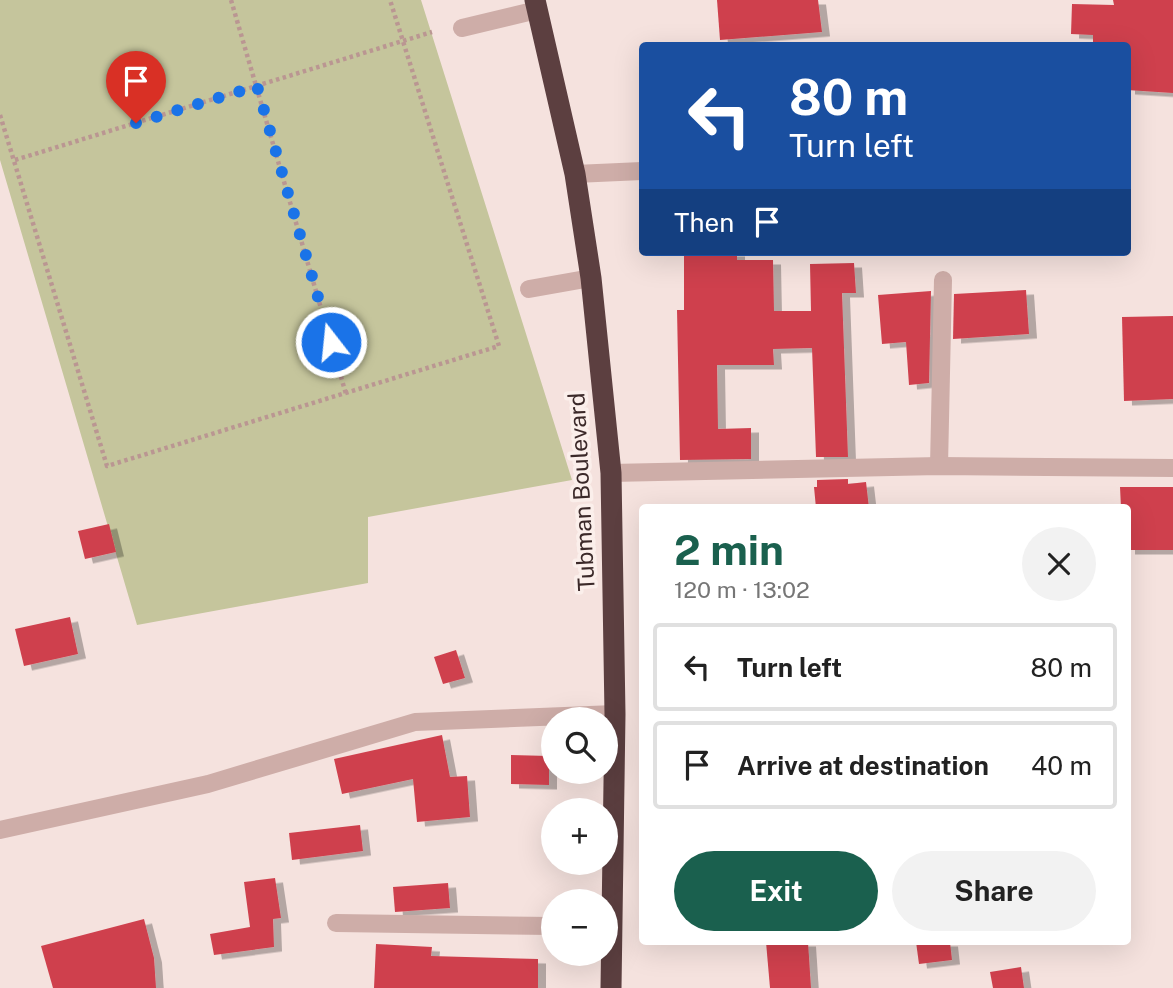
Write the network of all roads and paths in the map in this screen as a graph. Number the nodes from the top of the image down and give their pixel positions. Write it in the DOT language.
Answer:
graph roads {
  1 [pos="231,0"];
  2 [pos="390,0"];
  3 [pos="536,5"];
  4 [pos="462,28"];
  5 [pos="432,32"];
  6 [pos="403,41"];
  7 [pos="257,86"];
  8 [pos="0,115"];
  9 [pos="15,160"];
  10 [pos="639,171"];
  11 [pos="575,174"];
  12 [pos="592,278"];
  13 [pos="943,280"];
  14 [pos="529,289"];
  15 [pos="346,394"];
  16 [pos="939,466"];
  17 [pos="1173,468"];
  18 [pos="611,473"];
  19 [pos="615,707"];
  20 [pos="541,717"];
  21 [pos="613,784"];
  22 [pos="0,830"];
  23 [pos="609,889"];
  24 [pos="336,923"];
  25 [pos="541,926"];
  26 [pos="610,966"];
  27 [pos="611,988"];
  1 -- 7 [label="path"];
  2 -- 6 [label="path"];
  3 -- 4 [label="street"];
  3 -- 11 [label="highway, Tubman Boulevard"];
  5 -- 6 [label="path"];
  6 -- 7 [label="path"];
  6 -- 15 [label="path"];
  7 -- 9 [label="path"];
  7 -- 15 [label="path"];
  8 -- 9 [label="path"];
  9 -- 15 [label="path"];
  10 -- 11 [label="street"];
  11 -- 12 [label="highway, Tubman Boulevard"];
  12 -- 14 [label="street"];
  12 -- 18 [label="highway, Tubman Boulevard"];
  13 -- 16 [label="street"];
  16 -- 17 [label="street"];
  16 -- 18 [label="street"];
  18 -- 19 [label="highway, Tubman Boulevard"];
  20 -- 22 [label="street"];
  21 -- 23 [label="highway, Tubman Boulevard"];
  24 -- 25 [label="street"];
  26 -- 27 [label="highway, Tubman Boulevard"];
}
